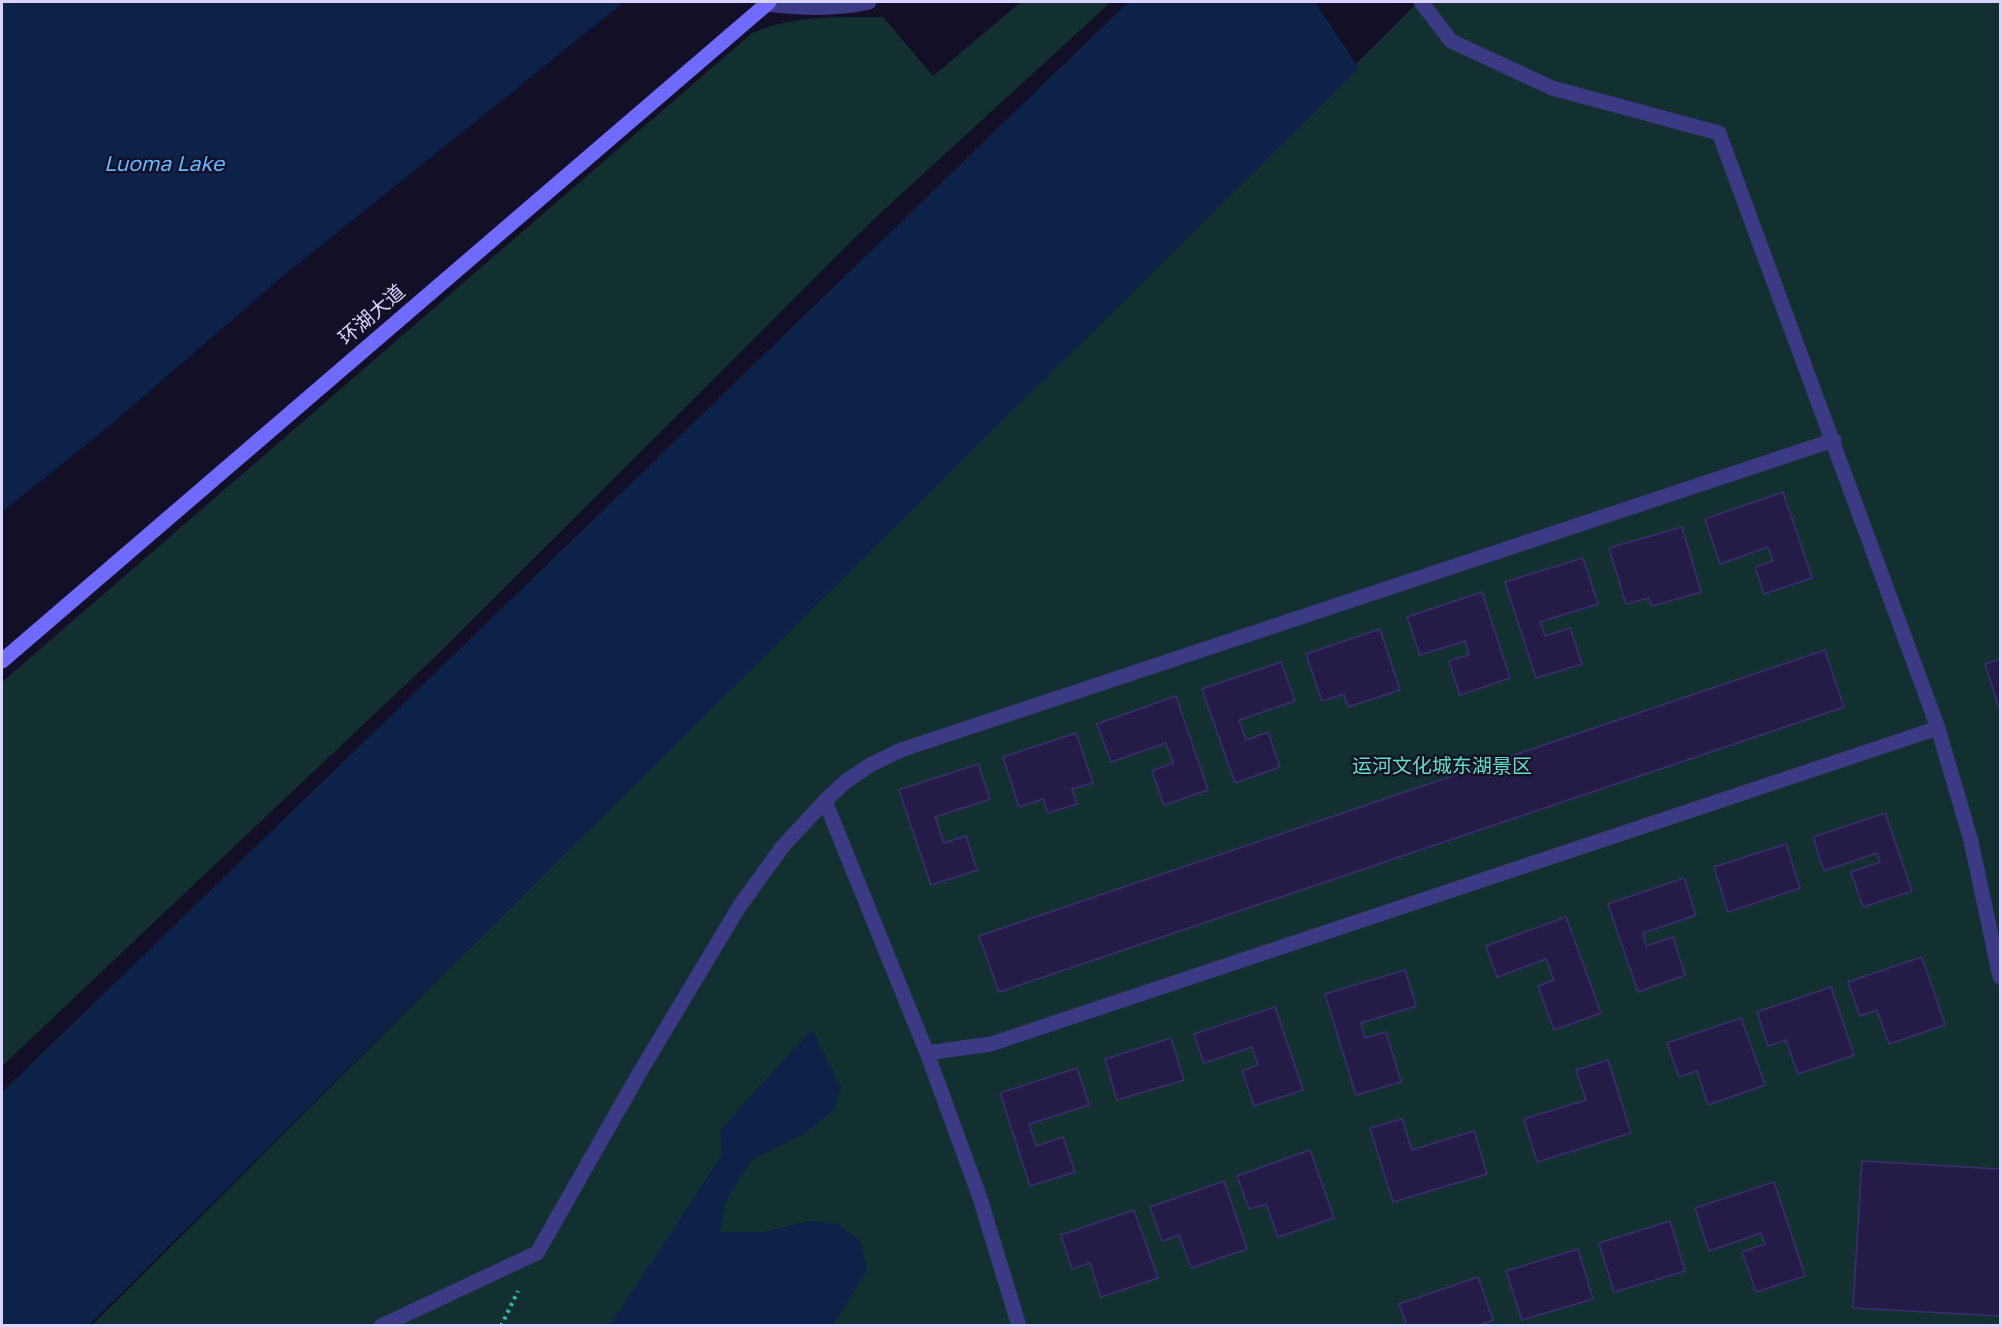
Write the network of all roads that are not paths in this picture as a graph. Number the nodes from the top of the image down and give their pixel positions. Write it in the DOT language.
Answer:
graph roads {
  1 [pos="869,2"];
  2 [pos="1421,2"];
  3 [pos="767,3"];
  4 [pos="1834,440"];
  5 [pos="2,661"];
  6 [pos="1938,728"];
  7 [pos="825,801"];
  8 [pos="2001,977"];
  9 [pos="927,1053"];
  10 [pos="381,1326"];
  11 [pos="1019,1326"];
  1 -- 3 [label="street"];
  2 -- 4 [label="street"];
  3 -- 5 [label="main road, 环湖大道"];
  4 -- 6 [label="street"];
  4 -- 7 [label="street"];
  6 -- 8 [label="street"];
  6 -- 9 [label="street"];
  7 -- 9 [label="street"];
  7 -- 10 [label="street"];
  9 -- 11 [label="street"];
}
